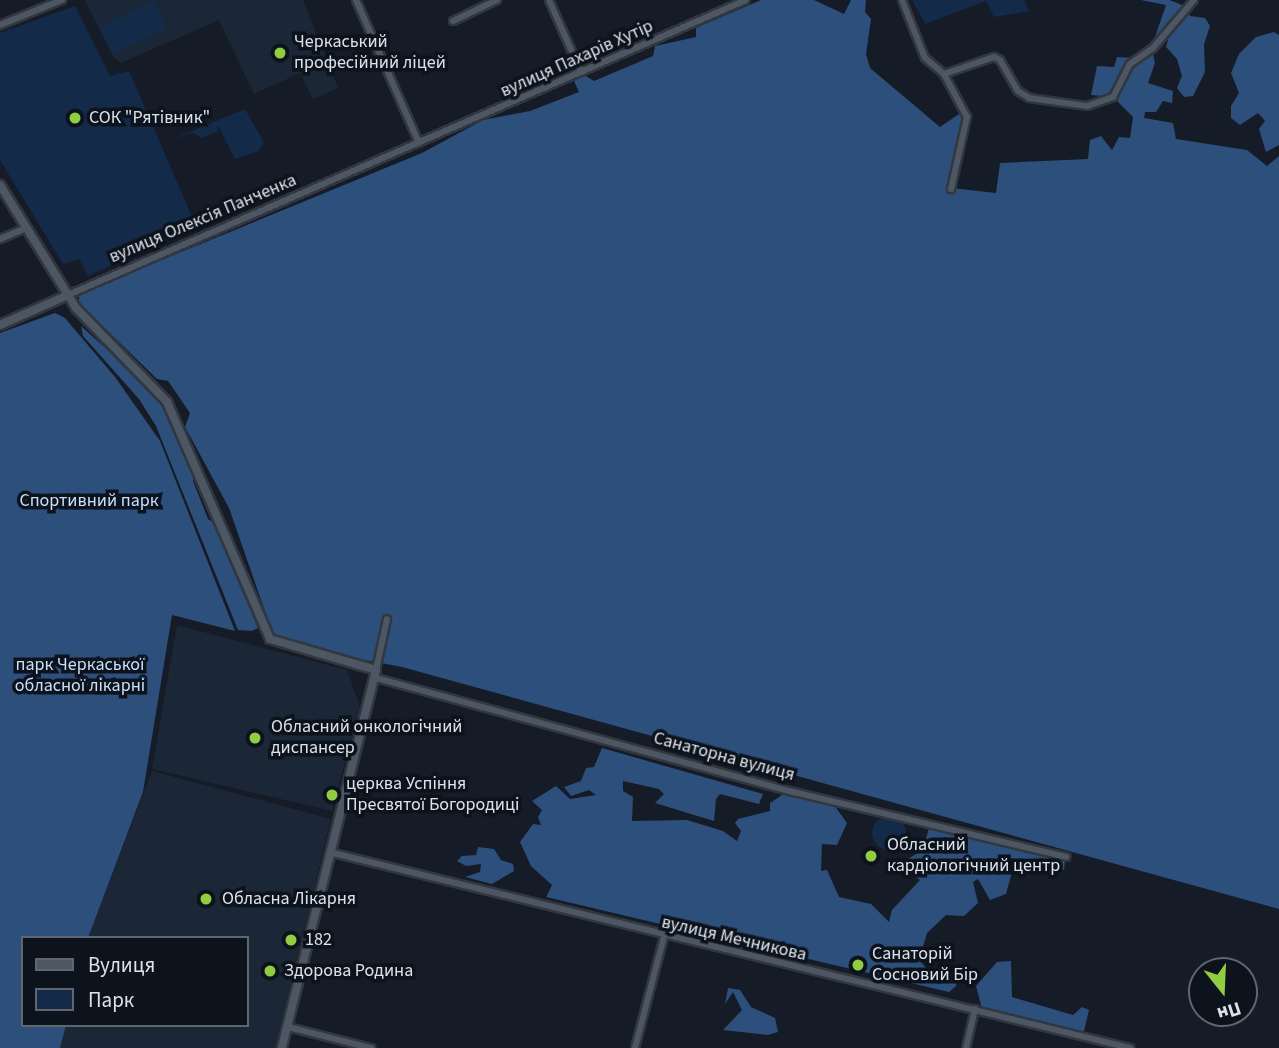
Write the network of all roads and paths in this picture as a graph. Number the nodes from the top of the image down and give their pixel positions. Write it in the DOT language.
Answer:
graph roads {
  1 [pos="62,0"];
  2 [pos="356,0"];
  3 [pos="497,0"];
  4 [pos="549,0"];
  5 [pos="902,0"];
  6 [pos="1194,0"];
  7 [pos="742,1"];
  8 [pos="453,21"];
  9 [pos="0,25"];
  10 [pos="581,72"];
  11 [pos="944,75"];
  12 [pos="419,143"];
  13 [pos="0,185"];
  14 [pos="951,189"];
  15 [pos="26,228"];
  16 [pos="0,239"];
  17 [pos="68,295"];
  18 [pos="0,325"];
  19 [pos="387,619"];
  20 [pos="376,674"];
  21 [pos="333,853"];
  22 [pos="1066,857"];
  23 [pos="664,937"];
  24 [pos="975,1009"];
  25 [pos="288,1027"];
  26 [pos="282,1048"];
  27 [pos="372,1048"];
  28 [pos="635,1048"];
  29 [pos="966,1048"];
  30 [pos="1130,1048"];
  1 -- 9 [label="street"];
  2 -- 12 [label="street"];
  3 -- 8 [label="street"];
  4 -- 10 [label="street"];
  5 -- 11 [label="street"];
  6 -- 11 [label="street"];
  7 -- 10 [label="street, вулиця Пахарів Хутір"];
  10 -- 12 [label="street, вулиця Пахарів Хутір"];
  11 -- 14 [label="street"];
  12 -- 17 [label="street, вулиця Олексія Панченка"];
  13 -- 15 [label="street"];
  15 -- 16 [label="street"];
  15 -- 17 [label="street"];
  17 -- 18 [label="street, вулиця Олексія Панченка"];
  17 -- 20 [label="street, Санаторна вулиця"];
  19 -- 20 [label="street"];
  20 -- 21 [label="street"];
  20 -- 22 [label="street, Санаторна вулиця"];
  21 -- 23 [label="street, вулиця Мечникова"];
  21 -- 25 [label="street"];
  23 -- 24 [label="street, вулиця Мечникова"];
  23 -- 28 [label="street"];
  24 -- 29 [label="street"];
  24 -- 30 [label="street, вулиця Мечникова"];
  25 -- 26 [label="street"];
  25 -- 27 [label="street"];
}
